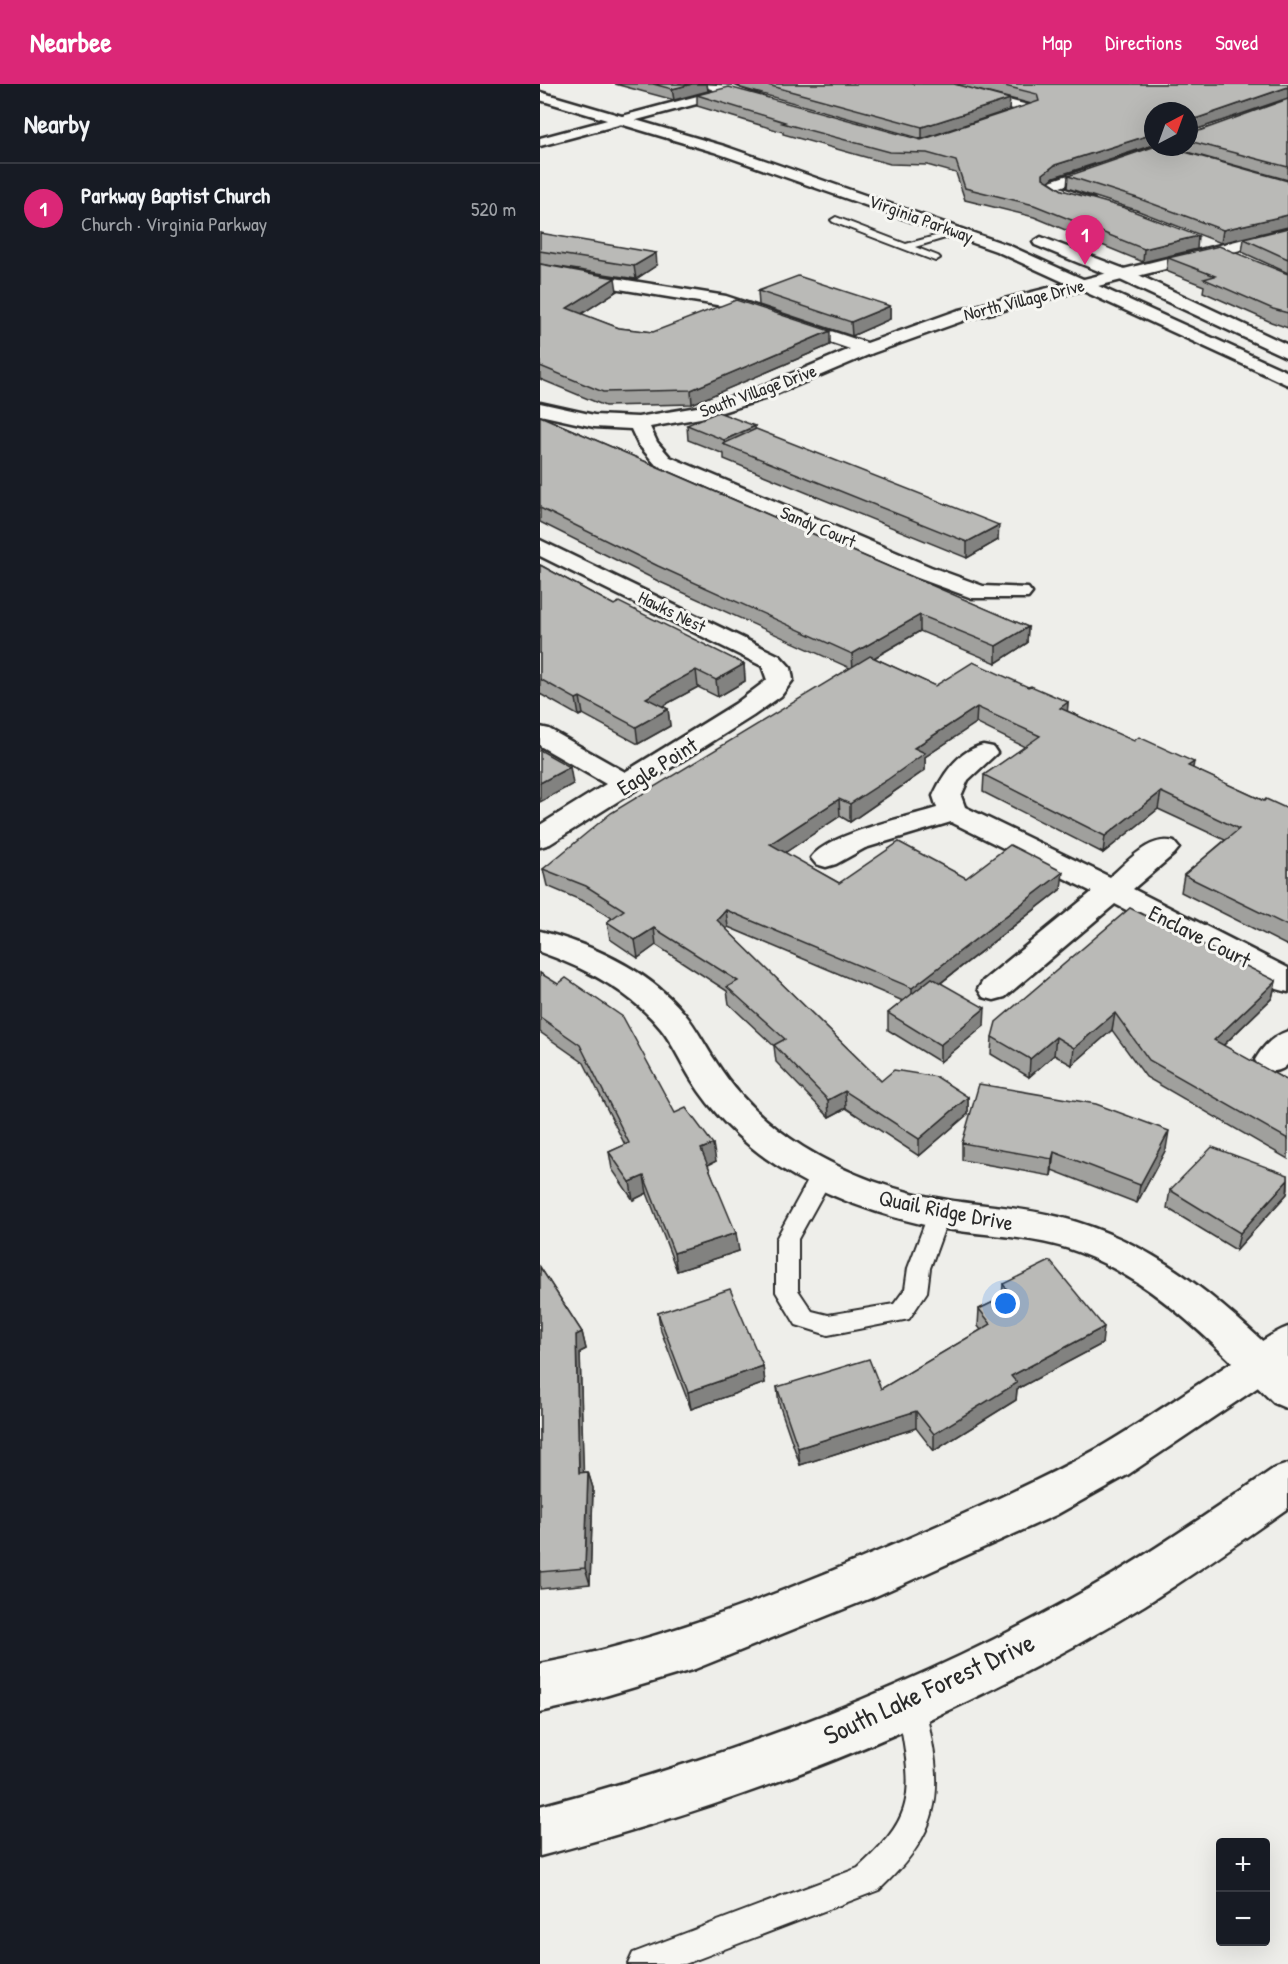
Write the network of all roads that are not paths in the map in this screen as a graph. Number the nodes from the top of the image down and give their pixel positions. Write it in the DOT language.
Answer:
graph roads {
  1 [pos="553,84"];
  2 [pos="704,84"];
  3 [pos="756,84"];
  4 [pos="930,84"];
  5 [pos="729,91"];
  6 [pos="540,96"];
  7 [pos="776,104"];
  8 [pos="653,113"];
  9 [pos="1009,117"];
  10 [pos="623,120"];
  11 [pos="722,134"];
  12 [pos="540,142"];
  13 [pos="1151,156"];
  14 [pos="1108,208"];
  15 [pos="836,220"];
  16 [pos="957,233"];
  17 [pos="1288,233"];
  18 [pos="1024,236"];
  19 [pos="1201,241"];
  20 [pos="905,247"];
  21 [pos="1221,249"];
  22 [pos="935,258"];
  23 [pos="1241,258"];
  24 [pos="540,271"];
  25 [pos="1124,275"];
  26 [pos="1085,284"];
  27 [pos="685,293"];
  28 [pos="662,310"];
  29 [pos="867,349"];
  30 [pos="1288,352"];
  31 [pos="1288,379"];
  32 [pos="540,409"];
  33 [pos="638,423"];
  34 [pos="540,547"];
  35 [pos="1020,593"];
  36 [pos="772,691"];
  37 [pos="540,735"];
  38 [pos="983,753"];
  39 [pos="627,784"];
  40 [pos="953,812"];
  41 [pos="540,838"];
  42 [pos="1164,848"];
  43 [pos="826,858"];
  44 [pos="1112,890"];
  45 [pos="540,941"];
  46 [pos="1288,981"];
  47 [pos="994,988"];
  48 [pos="823,1174"];
  49 [pos="939,1213"];
  50 [pos="1279,1367"];
  51 [pos="1288,1483"];
  52 [pos="540,1688"];
  53 [pos="910,1702"];
  54 [pos="540,1831"];
  55 [pos="644,1964"];
  1 -- 8 [label="street"];
  2 -- 5 [label="street"];
  3 -- 5 [label="street"];
  4 -- 9 [label="street"];
  5 -- 7 [label="street"];
  5 -- 8 [label="street"];
  6 -- 10 [label="street, Virginia Parkway"];
  8 -- 10 [label="street"];
  8 -- 11 [label="street"];
  10 -- 12 [label="street"];
  10 -- 16 [label="street, Virginia Parkway"];
  13 -- 14 [label="street"];
  15 -- 20 [label="lane"];
  16 -- 20 [label="lane"];
  16 -- 26 [label="street, Virginia Parkway"];
  17 -- 21 [label="street, North Village Drive"];
  18 -- 25 [label="street"];
  19 -- 21 [label="street"];
  20 -- 22 [label="lane"];
  21 -- 23 [label="street"];
  21 -- 25 [label="street, North Village Drive"];
  24 -- 27 [label="street"];
  25 -- 26 [label="street, North Village Drive"];
  25 -- 30 [label="street"];
  26 -- 29 [label="street, North Village Drive"];
  26 -- 31 [label="street, Virginia Parkway"];
  27 -- 28 [label="street"];
  27 -- 29 [label="street"];
  29 -- 33 [label="street, South Village Drive"];
  32 -- 33 [label="street, South Village Drive"];
  33 -- 35 [label="street, Sandy Court"];
  34 -- 36 [label="street, Hawks Nest"];
  36 -- 39 [label="street, Eagle Point"];
  37 -- 39 [label="street"];
  38 -- 40 [label="street"];
  39 -- 41 [label="street, Eagle Point"];
  40 -- 43 [label="street"];
  40 -- 44 [label="street, Enclave Court"];
  42 -- 44 [label="street"];
  44 -- 46 [label="street, Enclave Court"];
  44 -- 47 [label="street"];
  45 -- 48 [label="street, Quail Ridge Drive"];
  48 -- 49 [label="street, Quail Ridge Drive"];
  48 -- 49 [label="lane"];
  49 -- 50 [label="street, Quail Ridge Drive"];
  50 -- 52 [label="street"];
  51 -- 53 [label="street, South Lake Forest Drive"];
  53 -- 54 [label="street, South Lake Forest Drive"];
  53 -- 55 [label="lane"];
}
